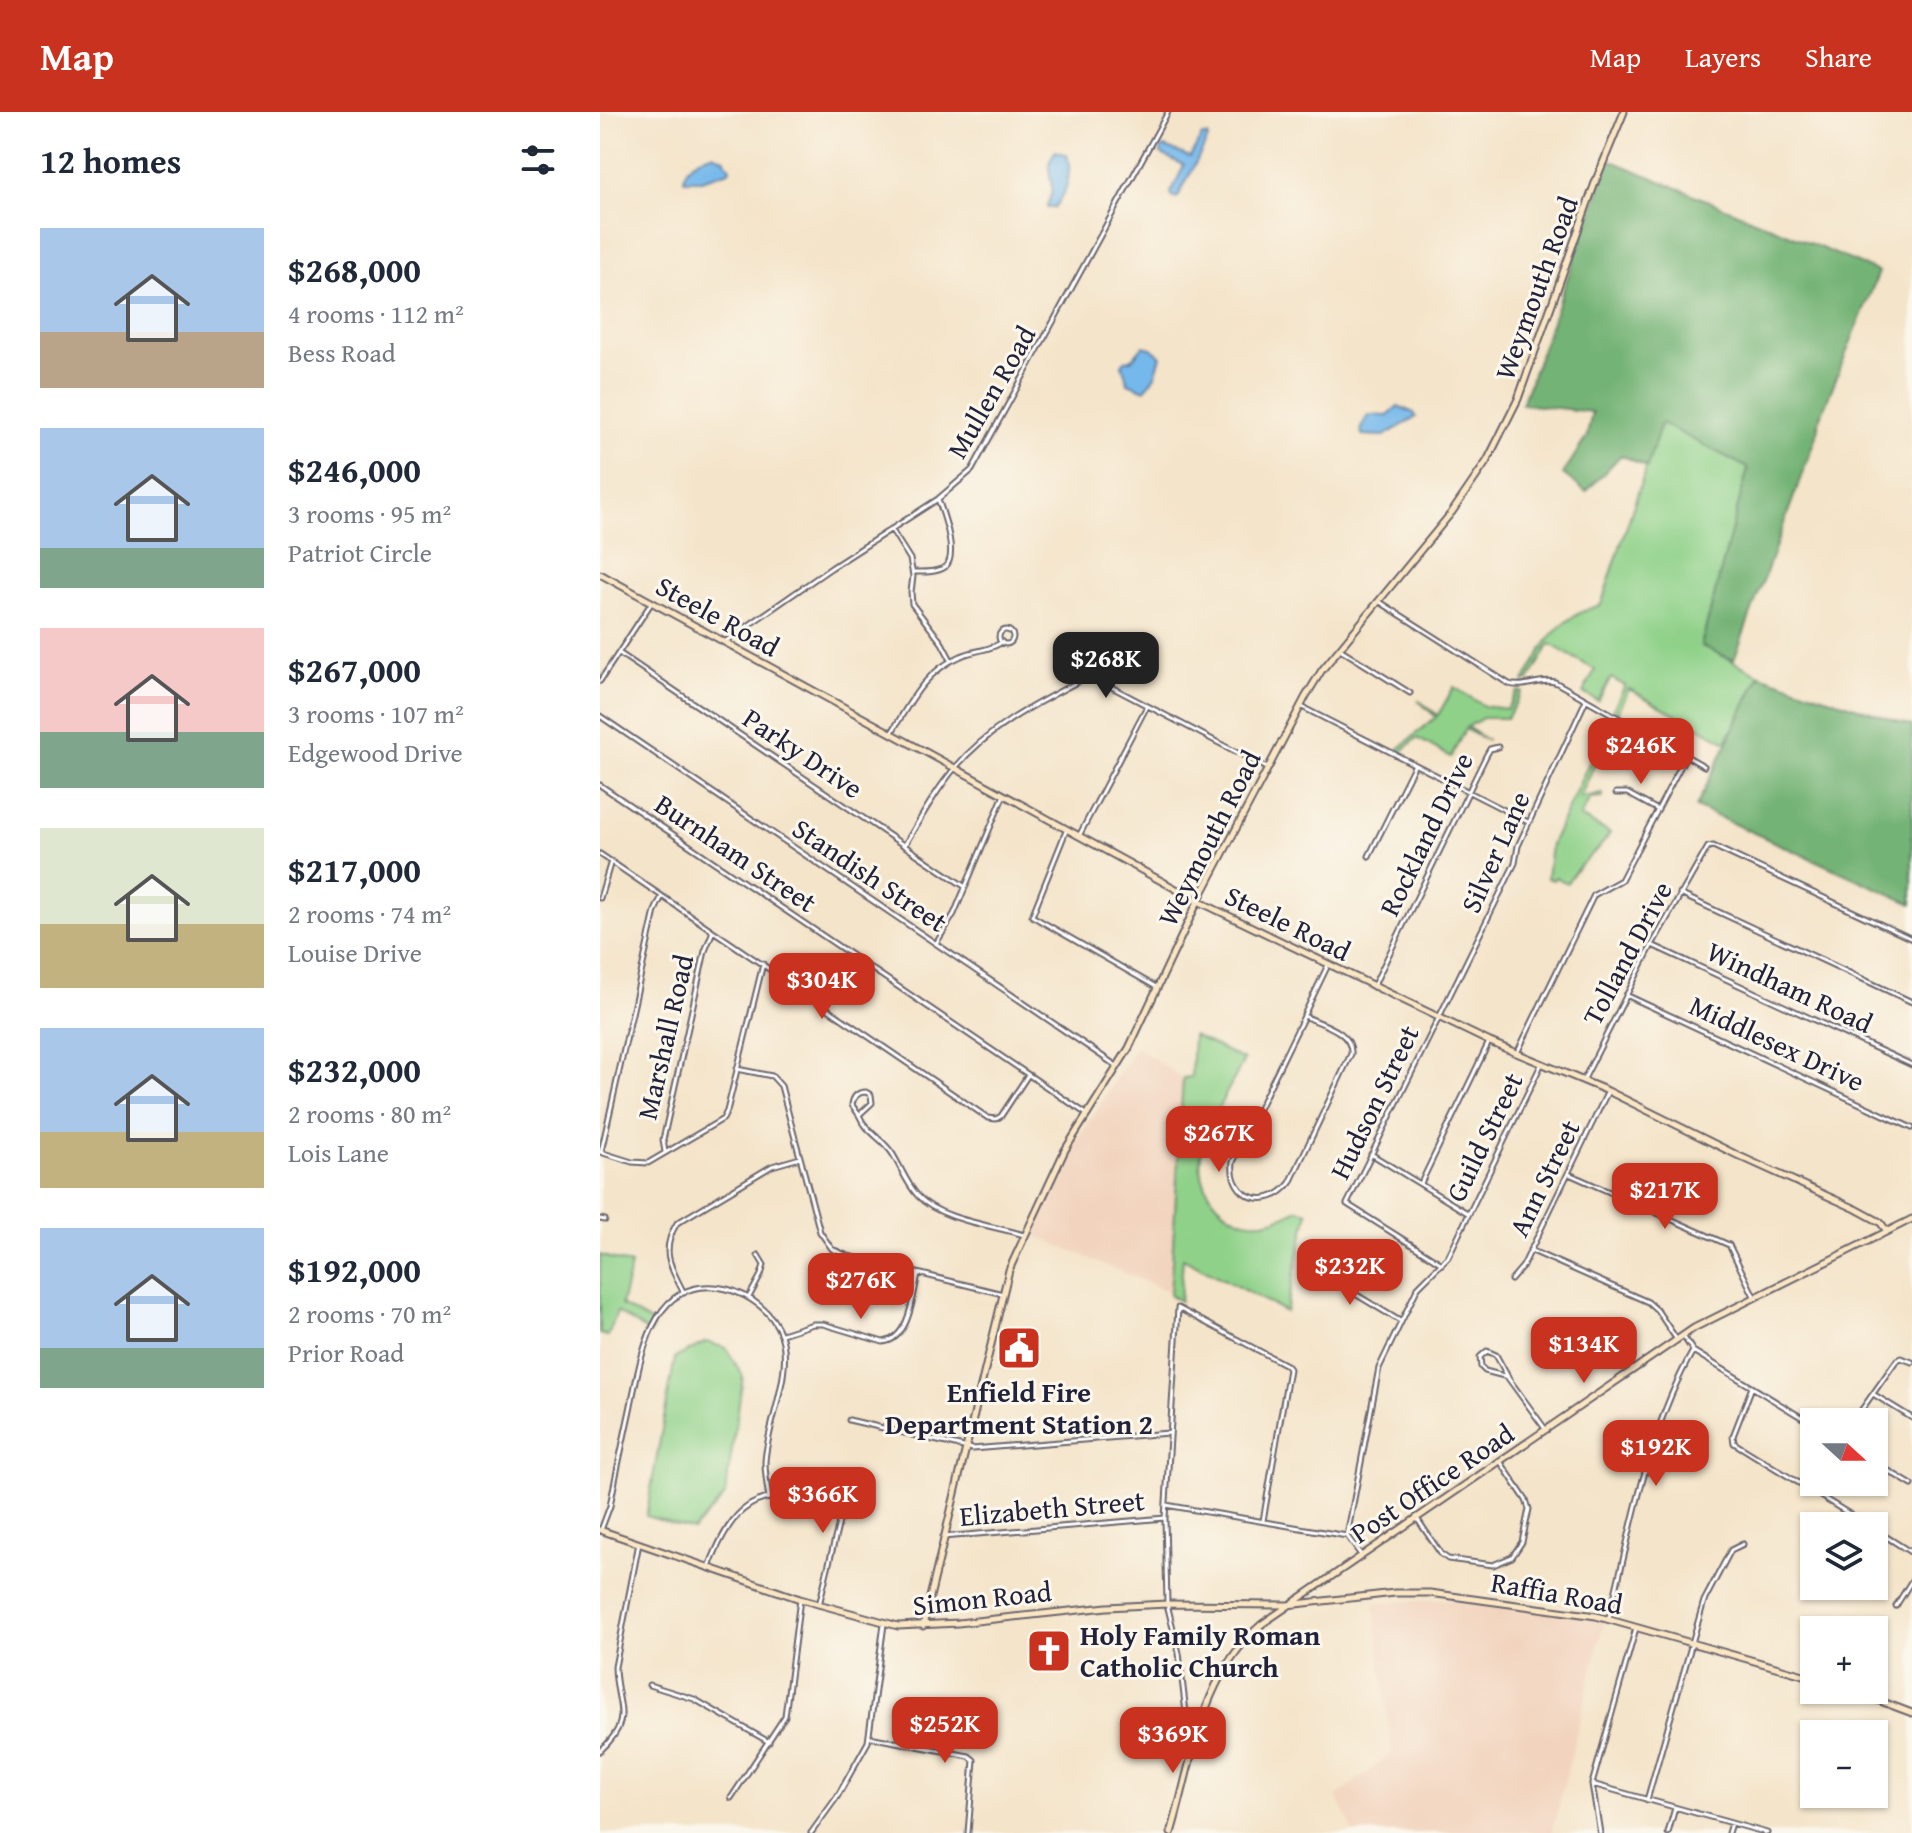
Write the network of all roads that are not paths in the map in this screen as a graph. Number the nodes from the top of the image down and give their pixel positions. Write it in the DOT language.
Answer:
graph roads {
  1 [pos="1168,112"];
  2 [pos="1624,112"];
  3 [pos="938,499"];
  4 [pos="891,529"];
  5 [pos="912,572"];
  6 [pos="600,574"];
  7 [pos="652,602"];
  8 [pos="1380,602"];
  9 [pos="724,642"];
  10 [pos="1002,642"];
  11 [pos="1340,649"];
  12 [pos="619,653"];
  13 [pos="951,660"];
  14 [pos="600,681"];
  15 [pos="1410,693"];
  16 [pos="1586,700"];
  17 [pos="1147,706"];
  18 [pos="1300,706"];
  19 [pos="600,716"];
  20 [pos="891,734"];
  21 [pos="1498,747"];
  22 [pos="1686,756"];
  23 [pos="1414,766"];
  24 [pos="1704,766"];
  25 [pos="1267,768"];
  26 [pos="953,769"];
  27 [pos="600,785"];
  28 [pos="1468,793"];
  29 [pos="1616,793"];
  30 [pos="1003,797"];
  31 [pos="1658,810"];
  32 [pos="1529,823"];
  33 [pos="1066,831"];
  34 [pos="1078,838"];
  35 [pos="904,846"];
  36 [pos="600,854"];
  37 [pos="1369,856"];
  38 [pos="611,861"];
  39 [pos="964,886"];
  40 [pos="1680,894"];
  41 [pos="662,896"];
  42 [pos="600,898"];
  43 [pos="1198,901"];
  44 [pos="713,931"];
  45 [pos="1912,939"];
  46 [pos="936,944"];
  47 [pos="1652,945"];
  48 [pos="763,964"];
  49 [pos="1328,965"];
  50 [pos="1156,987"];
  51 [pos="1373,987"];
  52 [pos="1626,995"];
  53 [pos="1912,1002"];
  54 [pos="1304,1016"];
  55 [pos="1438,1017"];
  56 [pos="1490,1042"];
  57 [pos="1517,1053"];
  58 [pos="1542,1063"];
  59 [pos="1912,1065"];
  60 [pos="1118,1067"];
  61 [pos="737,1069"];
  62 [pos="1028,1075"];
  63 [pos="1583,1080"];
  64 [pos="1608,1091"];
  65 [pos="859,1115"];
  66 [pos="1088,1115"];
  67 [pos="1912,1128"];
  68 [pos="601,1152"];
  69 [pos="665,1153"];
  70 [pos="1371,1154"];
  71 [pos="800,1158"];
  72 [pos="1569,1174"];
  73 [pos="1421,1183"];
  74 [pos="1469,1214"];
  75 [pos="1912,1219"];
  76 [pos="1887,1231"];
  77 [pos="1024,1235"];
  78 [pos="1530,1250"];
  79 [pos="758,1255"];
  80 [pos="1442,1264"];
  81 [pos="1314,1269"];
  82 [pos="918,1274"];
  83 [pos="1511,1280"];
  84 [pos="684,1293"];
  85 [pos="1003,1294"];
  86 [pos="1754,1296"];
  87 [pos="749,1297"];
  88 [pos="1400,1321"];
  89 [pos="781,1335"];
  90 [pos="1680,1338"];
  91 [pos="1693,1351"];
  92 [pos="1912,1362"];
  93 [pos="1508,1377"];
  94 [pos="1752,1387"];
  95 [pos="1873,1394"];
  96 [pos="1863,1408"];
  97 [pos="1800,1416"];
  98 [pos="1912,1418"];
  99 [pos="849,1420"];
  100 [pos="1546,1430"];
  101 [pos="1170,1433"];
  102 [pos="965,1448"];
  103 [pos="1500,1461"];
  104 [pos="1888,1470"];
  105 [pos="1912,1485"];
  106 [pos="769,1498"];
  107 [pos="1166,1505"];
  108 [pos="1846,1512"];
  109 [pos="1416,1517"];
  110 [pos="1165,1518"];
  111 [pos="1263,1521"];
  112 [pos="601,1530"];
  113 [pos="1347,1536"];
  114 [pos="943,1537"];
  115 [pos="1888,1538"];
  116 [pos="639,1543"];
  117 [pos="1743,1544"];
  118 [pos="1912,1553"];
  119 [pos="1361,1555"];
  120 [pos="709,1567"];
  121 [pos="1912,1580"];
  122 [pos="800,1599"];
  123 [pos="1167,1604"];
  124 [pos="819,1605"];
  125 [pos="1287,1605"];
  126 [pos="1896,1606"];
  127 [pos="1608,1619"];
  128 [pos="884,1624"];
  129 [pos="923,1626"];
  130 [pos="1636,1627"];
  131 [pos="1691,1642"];
  132 [pos="1800,1674"];
  133 [pos="649,1685"];
  134 [pos="1888,1704"];
  135 [pos="1912,1713"];
  136 [pos="1199,1724"];
  137 [pos="869,1737"];
  138 [pos="769,1742"];
  139 [pos="600,1751"];
  140 [pos="1592,1784"];
  141 [pos="731,1798"];
  142 [pos="1647,1800"];
  143 [pos="1675,1808"];
  144 [pos="1731,1823"];
  145 [pos="811,1833"];
  146 [pos="968,1833"];
  147 [pos="1171,1833"];
  148 [pos="1600,1833"];
  149 [pos="1668,1833"];
  150 [pos="1728,1833"];
  151 [pos="1767,1833"];
  1 -- 3 [label="street, Mullen Road"];
  2 -- 8 [label="street, Weymouth Road"];
  3 -- 4 [label="street, Mullen Road"];
  3 -- 5 [label="street"];
  4 -- 5 [label="street"];
  4 -- 9 [label="street, Mullen Road"];
  5 -- 13 [label="street"];
  6 -- 7 [label="street, Steele Road"];
  7 -- 9 [label="street, Steele Road"];
  7 -- 12 [label="street"];
  8 -- 11 [label="street, Weymouth Road"];
  8 -- 16 [label="street"];
  9 -- 20 [label="street, Steele Road"];
  10 -- 13 [label="street"];
  11 -- 15 [label="street"];
  11 -- 18 [label="street, Weymouth Road"];
  12 -- 14 [label="street"];
  12 -- 35 [label="street, Parky Drive"];
  13 -- 20 [label="street"];
  16 -- 22 [label="street"];
  16 -- 32 [label="street, Silver Lane"];
  17 -- 25 [label="street"];
  17 -- 26 [label="street"];
  17 -- 34 [label="street"];
  18 -- 23 [label="street"];
  18 -- 25 [label="street, Weymouth Road"];
  19 -- 46 [label="street, Standish Street"];
  20 -- 26 [label="street, Steele Road"];
  21 -- 28 [label="street, Rockland Drive"];
  22 -- 24 [label="street"];
  22 -- 31 [label="street"];
  23 -- 28 [label="street"];
  23 -- 37 [label="street"];
  25 -- 43 [label="street, Weymouth Road"];
  26 -- 30 [label="street, Steele Road"];
  26 -- 35 [label="street"];
  27 -- 62 [label="street, Burnham Street"];
  28 -- 32 [label="street"];
  28 -- 51 [label="street, Rockland Drive"];
  29 -- 31 [label="street"];
  30 -- 33 [label="street, Steele Road"];
  30 -- 39 [label="street"];
  31 -- 57 [label="street"];
  32 -- 55 [label="street, Silver Lane"];
  33 -- 34 [label="street, Steele Road"];
  33 -- 50 [label="street"];
  34 -- 43 [label="street, Steele Road"];
  35 -- 39 [label="street, Parky Drive"];
  36 -- 38 [label="street"];
  38 -- 41 [label="street"];
  38 -- 42 [label="street"];
  39 -- 46 [label="street"];
  40 -- 45 [label="street, Tolland Drive"];
  40 -- 47 [label="street, Tolland Drive"];
  40 -- 53 [label="street"];
  41 -- 44 [label="street"];
  41 -- 68 [label="street"];
  43 -- 49 [label="street, Steele Road"];
  43 -- 50 [label="street, Weymouth Road"];
  44 -- 48 [label="street"];
  44 -- 69 [label="street, Marshall Road"];
  46 -- 60 [label="street, Standish Street"];
  47 -- 52 [label="street, Tolland Drive"];
  47 -- 59 [label="street, Windham Road"];
  48 -- 61 [label="street"];
  48 -- 62 [label="street"];
  49 -- 51 [label="street, Steele Road"];
  49 -- 54 [label="street"];
  50 -- 60 [label="street, Weymouth Road"];
  51 -- 55 [label="street, Steele Road"];
  52 -- 63 [label="street, Tolland Drive"];
  52 -- 67 [label="street, Middlesex Drive"];
  54 -- 54 [label="street"];
  55 -- 56 [label="street, Steele Road"];
  55 -- 70 [label="street, Hudson Street"];
  56 -- 57 [label="street, Steele Road"];
  56 -- 73 [label="street"];
  57 -- 58 [label="street, Steele Road"];
  58 -- 63 [label="street, Steele Road"];
  58 -- 74 [label="street, Guild Street"];
  60 -- 66 [label="street, Weymouth Road"];
  61 -- 69 [label="street"];
  61 -- 71 [label="street"];
  62 -- 66 [label="street, Burnham Street"];
  63 -- 64 [label="street, Steele Road"];
  64 -- 72 [label="street, Ann Street"];
  64 -- 76 [label="street, Steele Road"];
  65 -- 65 [label="street"];
  65 -- 77 [label="street"];
  66 -- 77 [label="street, Weymouth Road"];
  68 -- 69 [label="street"];
  70 -- 73 [label="street"];
  70 -- 80 [label="street, Hudson Street"];
  71 -- 82 [label="street"];
  71 -- 84 [label="street"];
  72 -- 78 [label="street, Ann Street"];
  72 -- 86 [label="street"];
  73 -- 74 [label="street"];
  74 -- 80 [label="street, Guild Street"];
  75 -- 76 [label="street, Post Office Road"];
  76 -- 86 [label="street, Post Office Road"];
  77 -- 85 [label="street, Weymouth Road"];
  78 -- 83 [label="street, Ann Street"];
  78 -- 90 [label="street"];
  79 -- 87 [label="street"];
  80 -- 88 [label="street, Guild Street"];
  81 -- 88 [label="street"];
  82 -- 85 [label="street"];
  82 -- 89 [label="street"];
  84 -- 87 [label="street"];
  84 -- 112 [label="street"];
  85 -- 102 [label="street, Weymouth Road"];
  86 -- 90 [label="street, Post Office Road"];
  87 -- 89 [label="street"];
  88 -- 113 [label="street, Guild Street"];
  89 -- 106 [label="street"];
  90 -- 91 [label="street"];
  90 -- 100 [label="street, Post Office Road"];
  91 -- 94 [label="street"];
  91 -- 127 [label="street"];
  92 -- 95 [label="street"];
  93 -- 93 [label="street"];
  93 -- 100 [label="street"];
  94 -- 97 [label="street"];
  94 -- 108 [label="street"];
  95 -- 96 [label="street"];
  95 -- 98 [label="street"];
  99 -- 102 [label="street"];
  100 -- 103 [label="street, Post Office Road"];
  101 -- 102 [label="street"];
  101 -- 107 [label="street"];
  101 -- 111 [label="street"];
  102 -- 114 [label="street, Weymouth Road"];
  103 -- 109 [label="street, Post Office Road"];
  103 -- 109 [label="street"];
  104 -- 105 [label="street"];
  106 -- 120 [label="street"];
  106 -- 124 [label="street"];
  107 -- 110 [label="street"];
  107 -- 111 [label="street"];
  109 -- 119 [label="street, Post Office Road"];
  110 -- 114 [label="street, Elizabeth Street"];
  110 -- 123 [label="street"];
  111 -- 113 [label="street"];
  112 -- 116 [label="street, Simon Road"];
  113 -- 119 [label="street"];
  114 -- 129 [label="street, Weymouth Road"];
  115 -- 118 [label="street"];
  116 -- 120 [label="street, Simon Road"];
  116 -- 139 [label="street"];
  117 -- 131 [label="street"];
  119 -- 125 [label="street, Post Office Road"];
  120 -- 122 [label="street, Simon Road"];
  121 -- 126 [label="street"];
  122 -- 124 [label="street, Simon Road"];
  122 -- 138 [label="street"];
  123 -- 125 [label="street, Simon Road"];
  123 -- 129 [label="street, Simon Road"];
  123 -- 136 [label="street"];
  124 -- 128 [label="street, Simon Road"];
  125 -- 127 [label="street, Raffia Road"];
  125 -- 136 [label="street, Post Office Road"];
  127 -- 130 [label="street, Raffia Road"];
  128 -- 129 [label="street, Simon Road"];
  128 -- 137 [label="street"];
  130 -- 131 [label="street, Raffia Road"];
  130 -- 140 [label="street"];
  131 -- 132 [label="street, Raffia Road"];
  131 -- 142 [label="street"];
  133 -- 138 [label="street"];
  134 -- 135 [label="street"];
  136 -- 147 [label="street, Post Office Road"];
  137 -- 145 [label="street"];
  137 -- 146 [label="street"];
  138 -- 141 [label="street"];
  140 -- 142 [label="street"];
  140 -- 148 [label="street"];
  142 -- 143 [label="street"];
  143 -- 144 [label="street"];
  143 -- 149 [label="street"];
  144 -- 150 [label="street"];
  144 -- 151 [label="street"];
}
